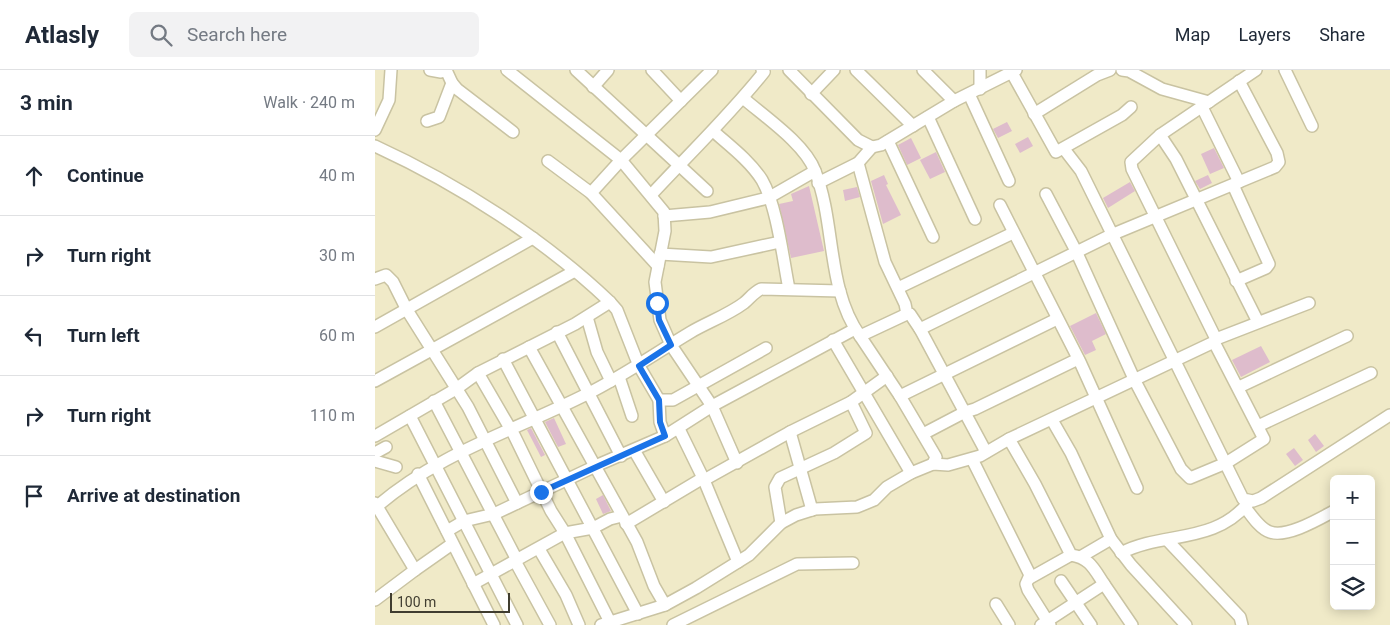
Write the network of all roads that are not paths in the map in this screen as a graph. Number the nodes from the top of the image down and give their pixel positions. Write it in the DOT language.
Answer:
graph roads {
  1 [pos="391,70"];
  2 [pos="430,70"];
  3 [pos="446,70"];
  4 [pos="507,70"];
  5 [pos="576,70"];
  6 [pos="608,70"];
  7 [pos="652,70"];
  8 [pos="712,70"];
  9 [pos="764,70"];
  10 [pos="789,70"];
  11 [pos="834,70"];
  12 [pos="856,70"];
  13 [pos="923,70"];
  14 [pos="980,70"];
  15 [pos="1110,70"];
  16 [pos="1122,70"];
  17 [pos="1256,70"];
  18 [pos="1285,70"];
  19 [pos="1014,71"];
  20 [pos="1239,81"];
  21 [pos="452,83"];
  22 [pos="593,87"];
  23 [pos="980,89"];
  24 [pos="811,94"];
  25 [pos="969,94"];
  26 [pos="743,98"];
  27 [pos="681,100"];
  28 [pos="954,101"];
  29 [pos="1205,104"];
  30 [pos="1131,107"];
  31 [pos="1033,114"];
  32 [pos="928,117"];
  33 [pos="427,121"];
  34 [pos="913,126"];
  35 [pos="1312,126"];
  36 [pos="375,130"];
  37 [pos="713,131"];
  38 [pos="513,132"];
  39 [pos="646,135"];
  40 [pos="1160,135"];
  41 [pos="888,141"];
  42 [pos="375,146"];
  43 [pos="872,147"];
  44 [pos="1064,149"];
  45 [pos="621,160"];
  46 [pos="548,161"];
  47 [pos="858,163"];
  48 [pos="679,164"];
  49 [pos="815,171"];
  50 [pos="1009,181"];
  51 [pos="818,183"];
  52 [pos="1236,183"];
  53 [pos="707,191"];
  54 [pos="591,193"];
  55 [pos="1046,194"];
  56 [pos="651,195"];
  57 [pos="769,198"];
  58 [pos="1195,200"];
  59 [pos="1000,205"];
  60 [pos="664,216"];
  61 [pos="1156,217"];
  62 [pos="975,219"];
  63 [pos="1013,233"];
  64 [pos="1111,234"];
  65 [pos="933,237"];
  66 [pos="533,238"];
  67 [pos="780,242"];
  68 [pos="1076,251"];
  69 [pos="660,254"];
  70 [pos="658,266"];
  71 [pos="573,272"];
  72 [pos="1033,272"];
  73 [pos="375,279"];
  74 [pos="1236,281"];
  75 [pos="898,288"];
  76 [pos="789,289"];
  77 [pos="840,291"];
  78 [pos="610,302"];
  79 [pos="1309,303"];
  80 [pos="407,310"];
  81 [pos="907,314"];
  82 [pos="587,317"];
  83 [pos="1057,319"];
  84 [pos="1258,322"];
  85 [pos="375,327"];
  86 [pos="920,329"];
  87 [pos="557,332"];
  88 [pos="857,332"];
  89 [pos="1347,336"];
  90 [pos="833,340"];
  91 [pos="1215,340"];
  92 [pos="671,345"];
  93 [pos="529,347"];
  94 [pos="766,348"];
  95 [pos="431,349"];
  96 [pos="503,359"];
  97 [pos="1078,359"];
  98 [pos="1175,362"];
  99 [pos="639,366"];
  100 [pos="478,373"];
  101 [pos="944,373"];
  102 [pos="1371,374"];
  103 [pos="887,376"];
  104 [pos="615,379"];
  105 [pos="375,381"];
  106 [pos="1135,381"];
  107 [pos="701,386"];
  108 [pos="1239,387"];
  109 [pos="456,389"];
  110 [pos="862,392"];
  111 [pos="588,394"];
  112 [pos="900,396"];
  113 [pos="1097,399"];
  114 [pos="659,400"];
  115 [pos="434,402"];
  116 [pos="851,402"];
  117 [pos="562,405"];
  118 [pos="712,406"];
  119 [pos="965,412"];
  120 [pos="1390,415"];
  121 [pos="410,416"];
  122 [pos="632,416"];
  123 [pos="535,417"];
  124 [pos="1053,420"];
  125 [pos="1258,426"];
  126 [pos="679,429"];
  127 [pos="510,430"];
  128 [pos="790,432"];
  129 [pos="923,434"];
  130 [pos="375,436"];
  131 [pos="665,436"];
  132 [pos="1009,439"];
  133 [pos="485,441"];
  134 [pos="386,447"];
  135 [pos="634,450"];
  136 [pos="986,452"];
  137 [pos="375,453"];
  138 [pos="461,453"];
  139 [pos="621,456"];
  140 [pos="972,459"];
  141 [pos="375,461"];
  142 [pos="737,462"];
  143 [pos="1226,463"];
  144 [pos="437,464"];
  145 [pos="933,464"];
  146 [pos="596,466"];
  147 [pos="396,467"];
  148 [pos="801,468"];
  149 [pos="911,473"];
  150 [pos="418,474"];
  151 [pos="568,479"];
  152 [pos="703,479"];
  153 [pos="1137,488"];
  154 [pos="541,492"];
  155 [pos="664,502"];
  156 [pos="517,503"];
  157 [pos="1247,504"];
  158 [pos="376,506"];
  159 [pos="812,510"];
  160 [pos="1330,513"];
  161 [pos="494,514"];
  162 [pos="624,520"];
  163 [pos="464,521"];
  164 [pos="781,523"];
  165 [pos="593,528"];
  166 [pos="447,531"];
  167 [pos="565,533"];
  168 [pos="1111,539"];
  169 [pos="1168,541"];
  170 [pos="453,544"];
  171 [pos="539,549"];
  172 [pos="1121,553"];
  173 [pos="1076,556"];
  174 [pos="516,560"];
  175 [pos="738,562"];
  176 [pos="853,563"];
  177 [pos="415,570"];
  178 [pos="490,574"];
  179 [pos="1030,578"];
  180 [pos="1061,581"];
  181 [pos="473,584"];
  182 [pos="1104,584"];
  183 [pos="375,600"];
  184 [pos="1076,603"];
  185 [pos="665,604"];
  186 [pos="996,604"];
  187 [pos="638,614"];
  188 [pos="605,623"];
  189 [pos="1046,624"];
  190 [pos="495,625"];
  191 [pos="517,625"];
  192 [pos="549,625"];
  193 [pos="579,625"];
  194 [pos="673,625"];
  195 [pos="1009,625"];
  196 [pos="1091,625"];
  197 [pos="1132,625"];
  198 [pos="1186,625"];
  199 [pos="1242,625"];
  1 -- 36 [label="street"];
  2 -- 3 [label="street"];
  3 -- 21 [label="street"];
  4 -- 45 [label="street"];
  5 -- 22 [label="street"];
  6 -- 22 [label="street"];
  7 -- 27 [label="street"];
  8 -- 27 [label="street"];
  9 -- 26 [label="street"];
  10 -- 24 [label="street"];
  11 -- 24 [label="street"];
  12 -- 34 [label="street"];
  13 -- 28 [label="street"];
  14 -- 23 [label="street"];
  15 -- 31 [label="street"];
  16 -- 29 [label="street"];
  17 -- 20 [label="street"];
  18 -- 35 [label="street"];
  19 -- 23 [label="street"];
  19 -- 31 [label="street"];
  20 -- 29 [label="street"];
  20 -- 52 [label="street"];
  21 -- 33 [label="street"];
  21 -- 38 [label="street"];
  22 -- 39 [label="street"];
  23 -- 25 [label="street"];
  24 -- 43 [label="street"];
  25 -- 28 [label="street"];
  25 -- 50 [label="street"];
  26 -- 37 [label="street"];
  26 -- 49 [label="street"];
  27 -- 39 [label="street"];
  28 -- 32 [label="street"];
  29 -- 40 [label="street"];
  29 -- 52 [label="street"];
  30 -- 44 [label="street"];
  31 -- 44 [label="street"];
  32 -- 34 [label="street"];
  32 -- 62 [label="street"];
  34 -- 41 [label="street"];
  37 -- 48 [label="street"];
  37 -- 57 [label="street"];
  39 -- 45 [label="street"];
  39 -- 48 [label="street"];
  40 -- 58 [label="street"];
  40 -- 61 [label="street"];
  41 -- 43 [label="street"];
  41 -- 65 [label="street"];
  42 -- 66 [label="street"];
  43 -- 47 [label="street"];
  44 -- 64 [label="street"];
  45 -- 54 [label="street"];
  45 -- 56 [label="street"];
  46 -- 54 [label="street"];
  47 -- 51 [label="street"];
  47 -- 75 [label="street"];
  48 -- 53 [label="street"];
  48 -- 56 [label="street"];
  49 -- 51 [label="street"];
  49 -- 57 [label="street"];
  51 -- 77 [label="street"];
  52 -- 58 [label="street"];
  52 -- 74 [label="street"];
  54 -- 70 [label="street"];
  55 -- 68 [label="street"];
  56 -- 60 [label="street"];
  57 -- 60 [label="street"];
  57 -- 67 [label="street"];
  58 -- 61 [label="street"];
  58 -- 74 [label="street"];
  59 -- 63 [label="street"];
  60 -- 69 [label="street"];
  61 -- 64 [label="street"];
  61 -- 91 [label="street"];
  63 -- 72 [label="street"];
  63 -- 75 [label="street"];
  64 -- 68 [label="street"];
  64 -- 98 [label="street"];
  66 -- 71 [label="street"];
  66 -- 80 [label="street"];
  67 -- 69 [label="street"];
  67 -- 76 [label="street"];
  68 -- 72 [label="street"];
  68 -- 106 [label="street"];
  69 -- 70 [label="street"];
  70 -- 92 [label="street"];
  71 -- 78 [label="street"];
  71 -- 95 [label="street"];
  72 -- 83 [label="street"];
  72 -- 86 [label="street"];
  73 -- 80 [label="street"];
  74 -- 84 [label="street"];
  75 -- 81 [label="street"];
  76 -- 77 [label="street"];
  76 -- 92 [label="street"];
  77 -- 88 [label="street"];
  78 -- 82 [label="street"];
  78 -- 99 [label="street"];
  79 -- 84 [label="street"];
  80 -- 85 [label="street"];
  80 -- 95 [label="street"];
  81 -- 86 [label="street"];
  81 -- 88 [label="street"];
  82 -- 87 [label="street"];
  82 -- 104 [label="street"];
  83 -- 97 [label="street"];
  83 -- 101 [label="street"];
  84 -- 91 [label="street"];
  86 -- 101 [label="street"];
  87 -- 93 [label="street"];
  87 -- 111 [label="street"];
  88 -- 90 [label="street"];
  88 -- 103 [label="street"];
  89 -- 108 [label="street"];
  90 -- 110 [label="street"];
  90 -- 118 [label="street"];
  91 -- 98 [label="street"];
  91 -- 108 [label="street"];
  92 -- 99 [label="street"];
  92 -- 107 [label="street"];
  93 -- 96 [label="street"];
  93 -- 117 [label="street"];
  94 -- 107 [label="street"];
  95 -- 105 [label="street"];
  95 -- 109 [label="street"];
  96 -- 100 [label="street"];
  96 -- 123 [label="street"];
  97 -- 113 [label="street"];
  97 -- 119 [label="street"];
  98 -- 106 [label="street"];
  98 -- 143 [label="street"];
  99 -- 104 [label="street"];
  99 -- 114 [label="street"];
  100 -- 109 [label="street"];
  100 -- 127 [label="street"];
  101 -- 112 [label="street"];
  101 -- 119 [label="street"];
  102 -- 125 [label="street"];
  103 -- 110 [label="street"];
  103 -- 112 [label="street"];
  104 -- 111 [label="street"];
  104 -- 122 [label="street"];
  106 -- 113 [label="street"];
  106 -- 143 [label="street"];
  107 -- 114 [label="street"];
  107 -- 118 [label="street"];
  108 -- 125 [label="street"];
  109 -- 115 [label="street"];
  109 -- 133 [label="street"];
  110 -- 116 [label="street"];
  110 -- 149 [label="street"];
  111 -- 117 [label="street"];
  111 -- 139 [label="street"];
  112 -- 129 [label="street"];
  113 -- 124 [label="street"];
  113 -- 153 [label="street"];
  114 -- 131 [label="street"];
  115 -- 121 [label="street"];
  115 -- 138 [label="street"];
  116 -- 128 [label="street"];
  116 -- 148 [label="street"];
  117 -- 123 [label="street"];
  117 -- 146 [label="street"];
  118 -- 126 [label="street"];
  118 -- 142 [label="street"];
  119 -- 129 [label="street"];
  119 -- 136 [label="street"];
  120 -- 157 [label="street"];
  121 -- 130 [label="street"];
  121 -- 144 [label="street"];
  123 -- 127 [label="street"];
  123 -- 151 [label="street"];
  124 -- 132 [label="street"];
  124 -- 168 [label="street"];
  125 -- 143 [label="street"];
  126 -- 131 [label="street"];
  126 -- 152 [label="street"];
  127 -- 133 [label="street"];
  127 -- 154 [label="street"];
  128 -- 142 [label="street"];
  128 -- 148 [label="street"];
  129 -- 145 [label="street"];
  131 -- 135 [label="street"];
  132 -- 136 [label="street"];
  132 -- 173 [label="street"];
  133 -- 138 [label="street"];
  133 -- 156 [label="street"];
  134 -- 137 [label="street"];
  135 -- 139 [label="street"];
  135 -- 155 [label="street"];
  136 -- 140 [label="street"];
  138 -- 144 [label="street"];
  138 -- 161 [label="street"];
  139 -- 146 [label="street"];
  140 -- 145 [label="street"];
  140 -- 179 [label="street"];
  141 -- 147 [label="street"];
  142 -- 152 [label="street"];
  143 -- 157 [label="street"];
  144 -- 150 [label="street"];
  144 -- 163 [label="street"];
  145 -- 149 [label="street"];
  146 -- 151 [label="street"];
  146 -- 162 [label="street"];
  148 -- 159 [label="street"];
  148 -- 164 [label="street"];
  149 -- 159 [label="street"];
  150 -- 158 [label="street"];
  150 -- 166 [label="street"];
  151 -- 154 [label="street"];
  151 -- 165 [label="street"];
  152 -- 155 [label="street"];
  152 -- 175 [label="street"];
  154 -- 156 [label="street"];
  154 -- 167 [label="street"];
  155 -- 162 [label="street"];
  156 -- 161 [label="street"];
  157 -- 160 [label="street"];
  157 -- 169 [label="street"];
  158 -- 177 [label="street"];
  159 -- 164 [label="street"];
  161 -- 163 [label="street"];
  161 -- 174 [label="street"];
  162 -- 165 [label="street"];
  162 -- 185 [label="street"];
  163 -- 166 [label="street"];
  163 -- 178 [label="street"];
  164 -- 175 [label="street"];
  165 -- 167 [label="street"];
  165 -- 187 [label="street"];
  166 -- 170 [label="street"];
  167 -- 171 [label="street"];
  167 -- 188 [label="street"];
  168 -- 172 [label="street"];
  168 -- 173 [label="street"];
  169 -- 172 [label="street"];
  169 -- 199 [label="street"];
  170 -- 177 [label="street"];
  170 -- 181 [label="street"];
  171 -- 174 [label="street"];
  171 -- 193 [label="street"];
  172 -- 198 [label="street"];
  173 -- 179 [label="street"];
  173 -- 182 [label="street"];
  174 -- 178 [label="street"];
  174 -- 192 [label="street"];
  175 -- 185 [label="street"];
  176 -- 194 [label="street"];
  177 -- 183 [label="street"];
  178 -- 181 [label="street"];
  178 -- 191 [label="street"];
  179 -- 189 [label="street"];
  180 -- 184 [label="street"];
  181 -- 190 [label="street"];
  182 -- 184 [label="street"];
  182 -- 197 [label="street"];
  184 -- 189 [label="street"];
  184 -- 196 [label="street"];
  185 -- 187 [label="street"];
  186 -- 195 [label="street"];
  187 -- 188 [label="street"];
}
